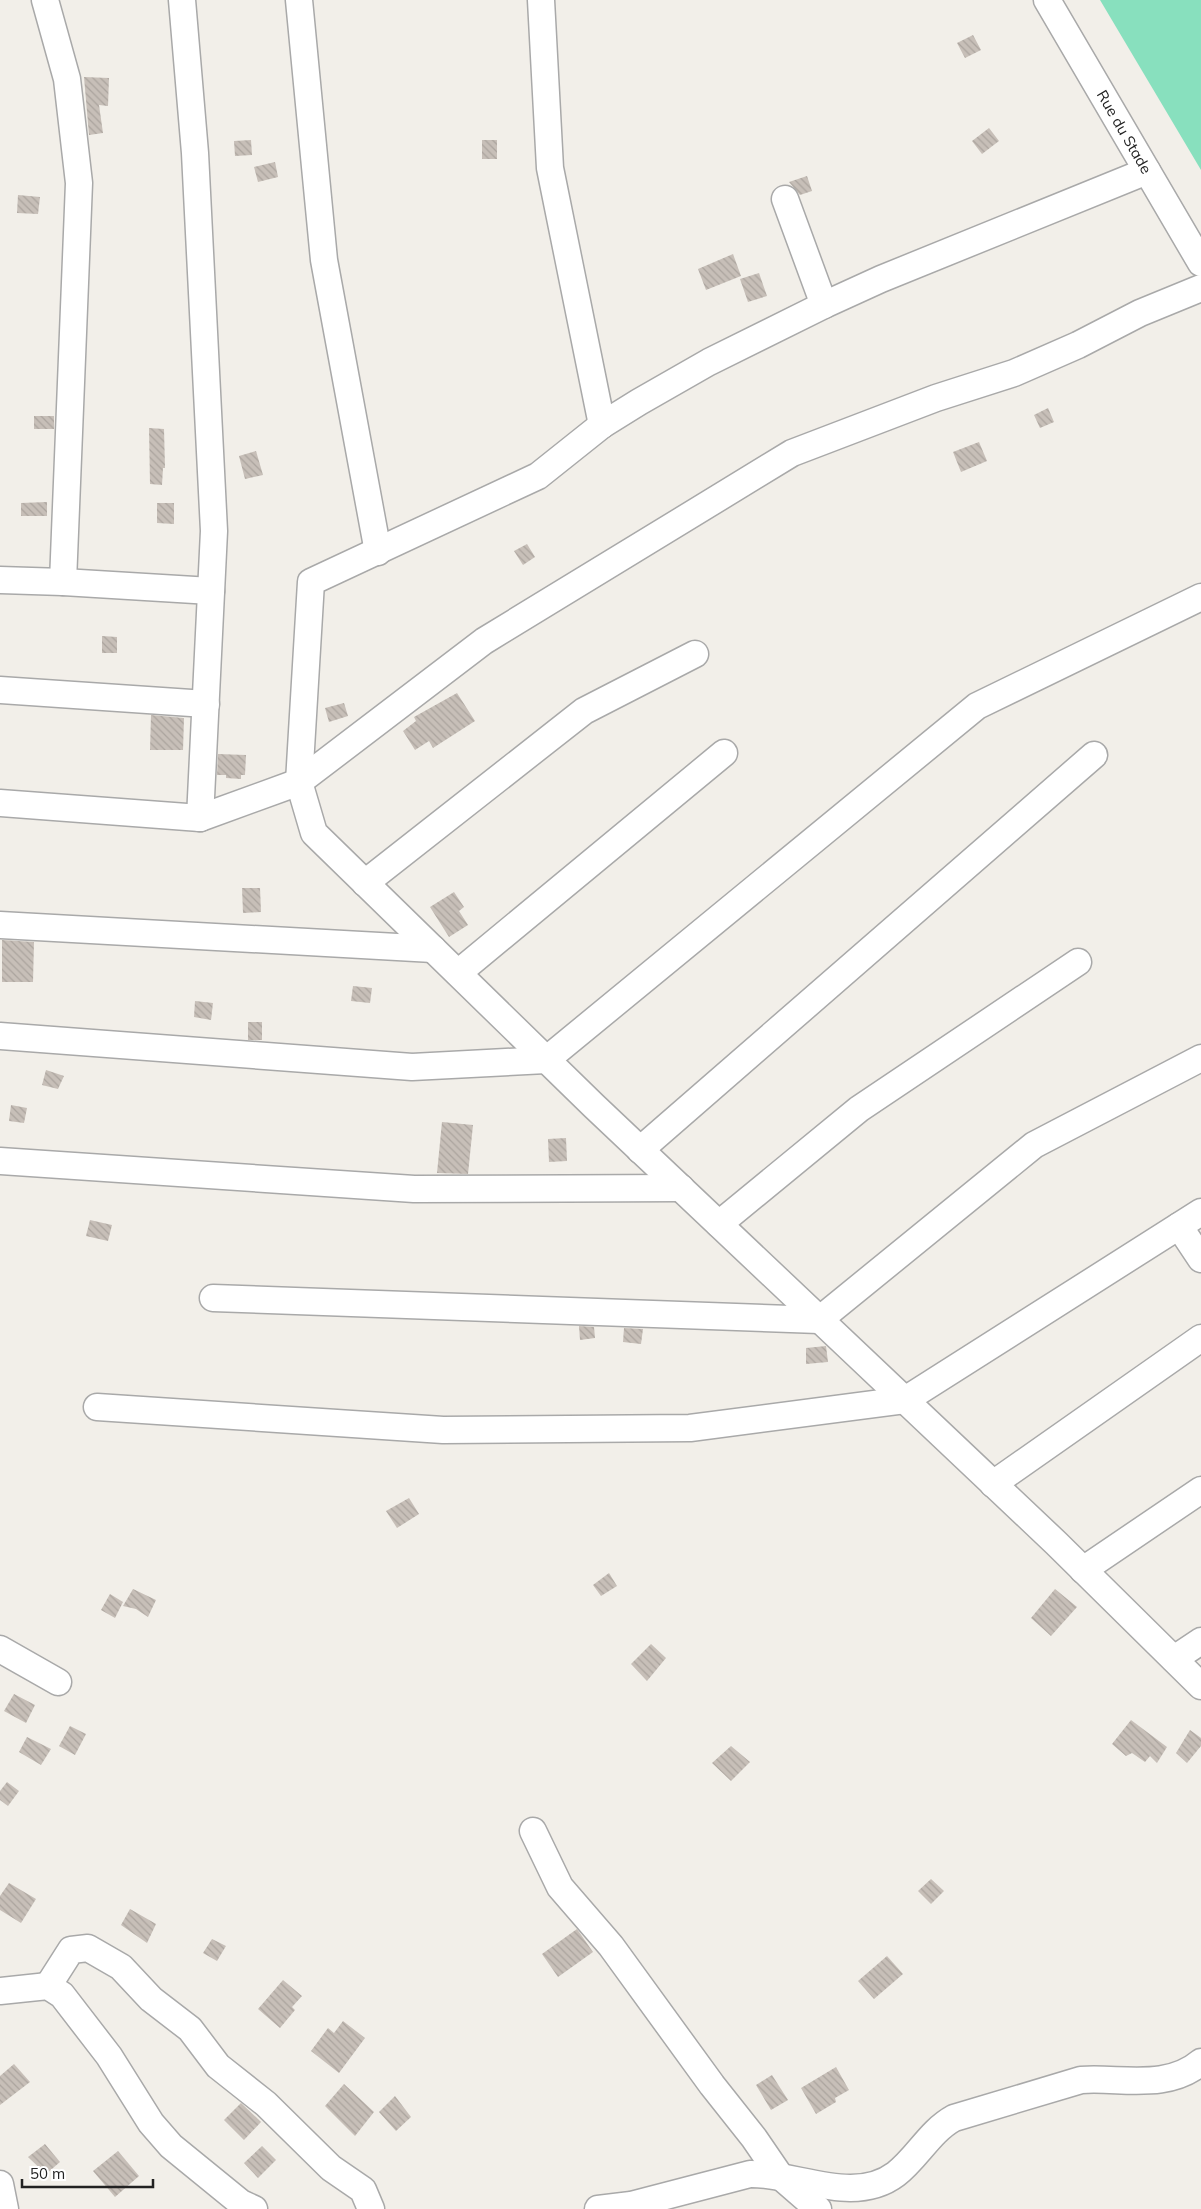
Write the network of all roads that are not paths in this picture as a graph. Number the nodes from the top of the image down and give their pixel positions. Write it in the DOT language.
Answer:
graph roads {
  1 [pos="45,0"];
  2 [pos="182,0"];
  3 [pos="299,0"];
  4 [pos="541,0"];
  5 [pos="1047,0"];
  6 [pos="1147,171"];
  7 [pos="785,199"];
  8 [pos="1201,263"];
  9 [pos="1201,288"];
  10 [pos="824,305"];
  11 [pos="602,425"];
  12 [pos="378,552"];
  13 [pos="0,580"];
  14 [pos="63,582"];
  15 [pos="211,591"];
  16 [pos="1201,596"];
  17 [pos="694,654"];
  18 [pos="0,690"];
  19 [pos="206,704"];
  20 [pos="724,753"];
  21 [pos="1094,755"];
  22 [pos="299,782"];
  23 [pos="0,803"];
  24 [pos="200,818"];
  25 [pos="366,883"];
  26 [pos="0,925"];
  27 [pos="433,949"];
  28 [pos="1078,962"];
  29 [pos="458,973"];
  30 [pos="0,1036"];
  31 [pos="1201,1058"];
  32 [pos="546,1060"];
  33 [pos="640,1150"];
  34 [pos="0,1161"];
  35 [pos="681,1188"];
  36 [pos="1201,1212"];
  37 [pos="719,1224"];
  38 [pos="1179,1226"];
  39 [pos="1201,1259"];
  40 [pos="213,1298"];
  41 [pos="820,1320"];
  42 [pos="1201,1338"];
  43 [pos="905,1400"];
  44 [pos="97,1407"];
  45 [pos="993,1484"];
  46 [pos="1201,1490"];
  47 [pos="1083,1570"];
  48 [pos="1201,1641"];
  49 [pos="0,1649"];
  50 [pos="1174,1660"];
  51 [pos="58,1682"];
  52 [pos="1201,1686"];
  53 [pos="533,1831"];
  54 [pos="48,1986"];
  55 [pos="0,1990"];
  56 [pos="1201,2062"];
  57 [pos="780,2176"];
  58 [pos="0,2184"];
  59 [pos="5,2209"];
  60 [pos="254,2209"];
  61 [pos="370,2209"];
  62 [pos="598,2209"];
  63 [pos="818,2209"];
  1 -- 14 [label="street"];
  2 -- 15 [label="street"];
  3 -- 12 [label="street"];
  4 -- 11 [label="street"];
  5 -- 6 [label="street, Rue du Stade"];
  6 -- 8 [label="street, Rue du Stade"];
  6 -- 10 [label="street"];
  7 -- 10 [label="street"];
  9 -- 22 [label="street"];
  10 -- 11 [label="street"];
  11 -- 12 [label="street"];
  12 -- 22 [label="street"];
  13 -- 14 [label="street"];
  14 -- 15 [label="street"];
  15 -- 19 [label="street"];
  16 -- 32 [label="street"];
  17 -- 25 [label="street"];
  18 -- 19 [label="street"];
  19 -- 24 [label="street"];
  20 -- 29 [label="street"];
  21 -- 33 [label="street"];
  22 -- 24 [label="street"];
  22 -- 25 [label="street"];
  23 -- 24 [label="street"];
  25 -- 27 [label="street"];
  26 -- 27 [label="street"];
  27 -- 29 [label="street"];
  28 -- 37 [label="street"];
  29 -- 32 [label="street"];
  30 -- 32 [label="street"];
  31 -- 41 [label="street"];
  32 -- 33 [label="street"];
  33 -- 35 [label="street"];
  34 -- 35 [label="street"];
  35 -- 37 [label="street"];
  36 -- 38 [label="street"];
  37 -- 41 [label="street"];
  38 -- 39 [label="street"];
  38 -- 43 [label="street"];
  40 -- 41 [label="street"];
  41 -- 43 [label="street"];
  42 -- 45 [label="street"];
  43 -- 44 [label="street"];
  43 -- 45 [label="street"];
  45 -- 47 [label="street"];
  46 -- 47 [label="street"];
  47 -- 50 [label="street"];
  48 -- 50 [label="street"];
  49 -- 51 [label="street"];
  50 -- 52 [label="street"];
  53 -- 57 [label="street"];
  54 -- 55 [label="street"];
  54 -- 60 [label="street"];
  54 -- 61 [label="street"];
  56 -- 57 [label="street"];
  57 -- 62 [label="street"];
  57 -- 63 [label="street"];
  58 -- 59 [label="street"];
}
